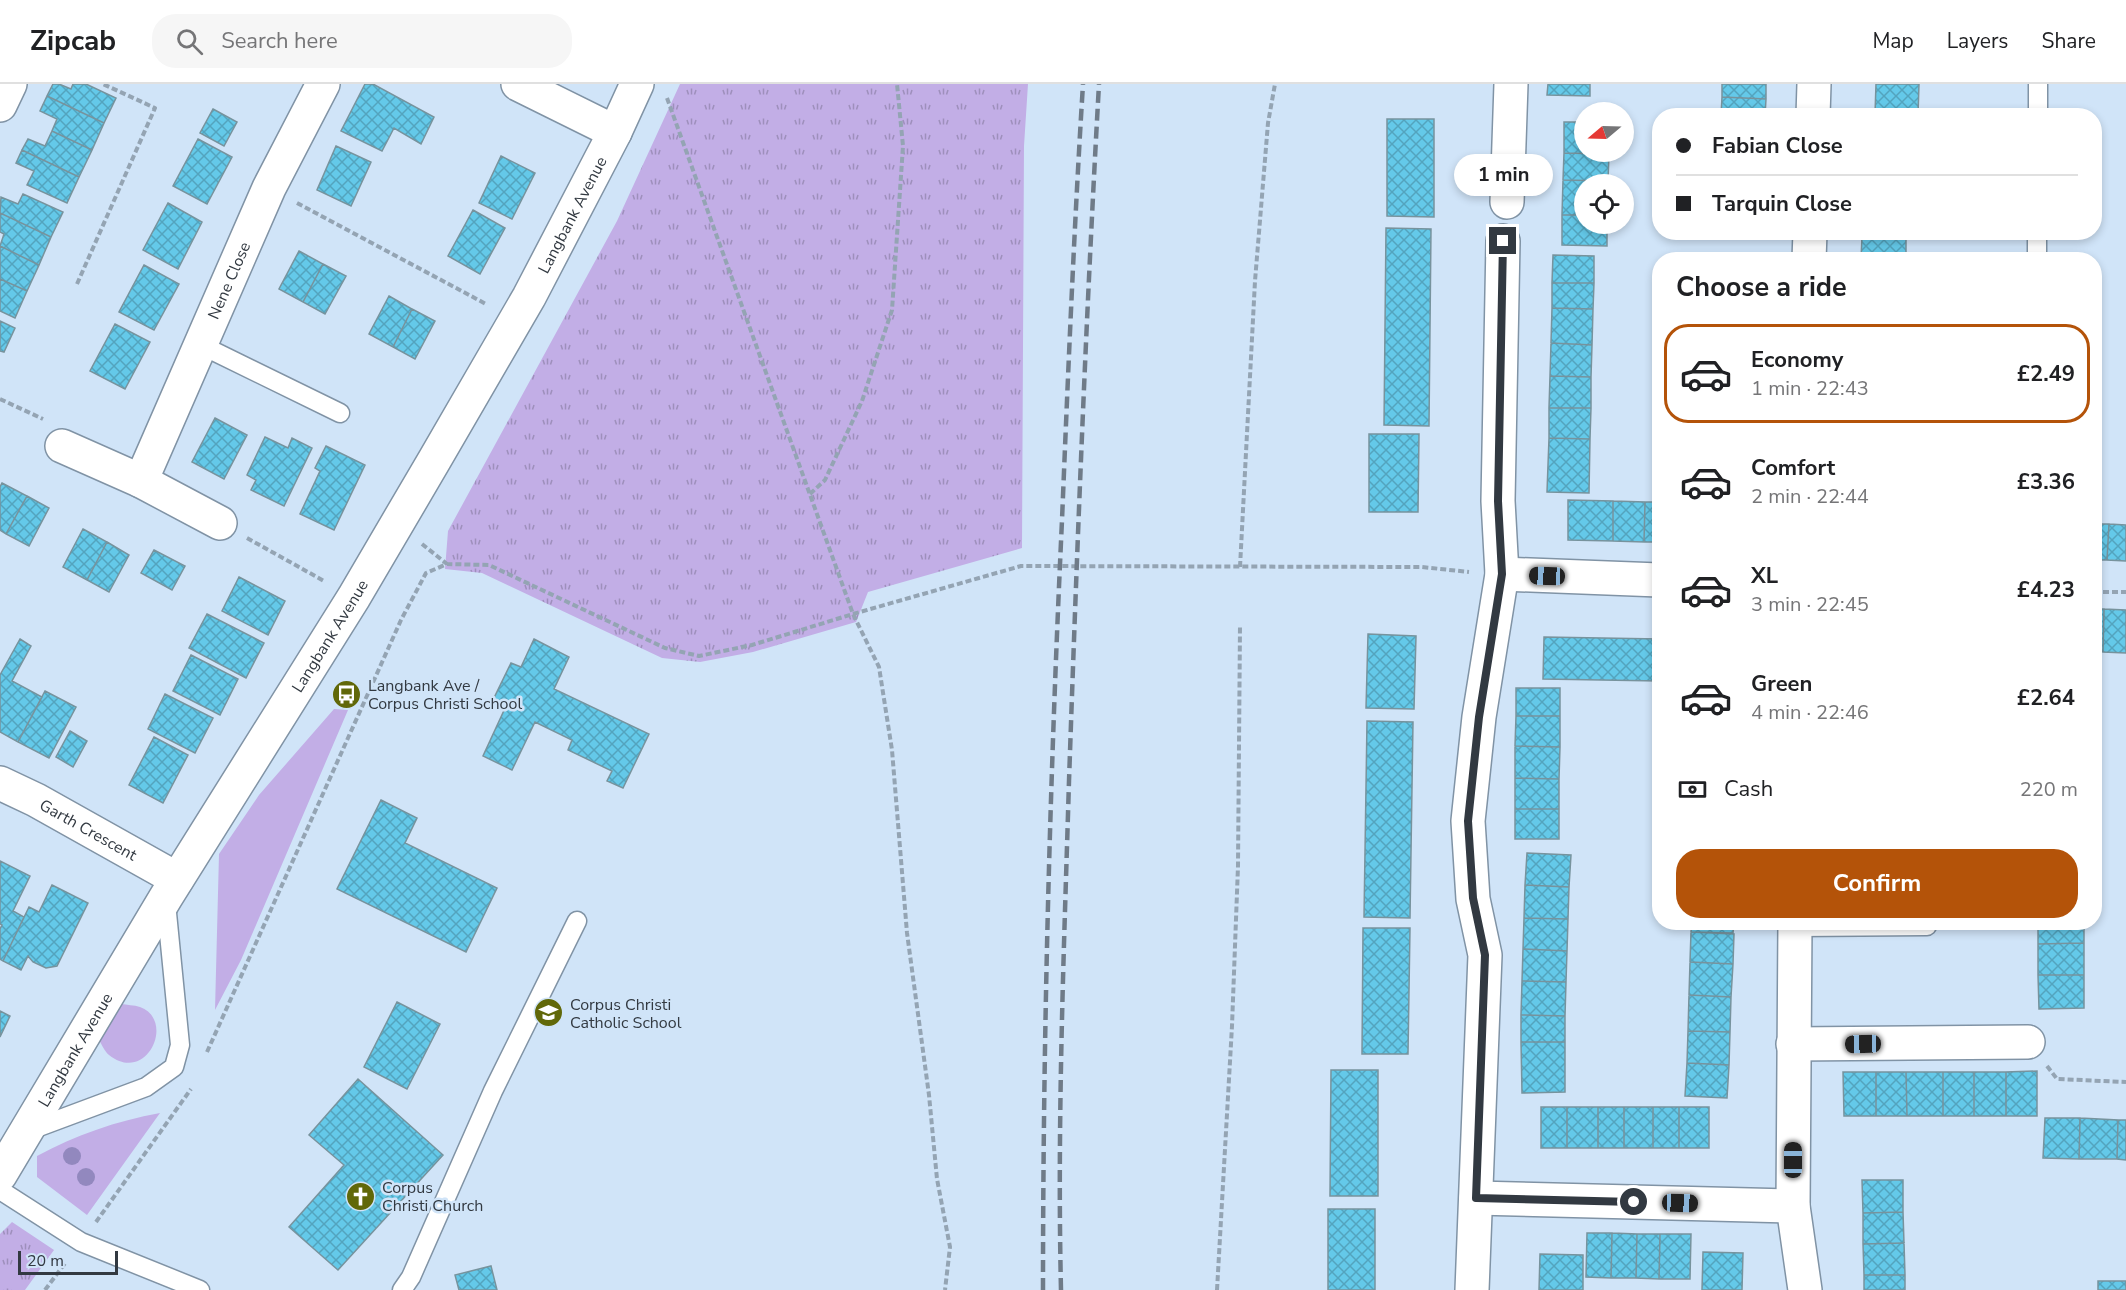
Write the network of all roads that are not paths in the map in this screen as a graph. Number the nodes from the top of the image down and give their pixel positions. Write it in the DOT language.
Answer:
graph roads {
  1 [pos="323,84"];
  2 [pos="518,84"];
  3 [pos="1511,84"];
  4 [pos="1814,84"];
  5 [pos="2038,84"];
  6 [pos="651,88"];
  7 [pos="1813,108"];
  8 [pos="2038,108"];
  9 [pos="615,132"];
  10 [pos="1507,201"];
  11 [pos="1503,241"];
  12 [pos="201,345"];
  13 [pos="340,413"];
  14 [pos="62,446"];
  15 [pos="141,481"];
  16 [pos="220,523"];
  17 [pos="1502,574"];
  18 [pos="1652,580"];
  19 [pos="0,783"];
  20 [pos="171,888"];
  21 [pos="577,921"];
  22 [pos="1795,930"];
  23 [pos="2028,1042"];
  24 [pos="1793,1044"];
  25 [pos="27,1132"];
  26 [pos="0,1175"];
  27 [pos="0,1190"];
  28 [pos="1476,1198"];
  29 [pos="1793,1206"];
  30 [pos="200,1290"];
  31 [pos="402,1290"];
  32 [pos="1472,1290"];
  33 [pos="1804,1290"];
  1 -- 12 [label="street, Nene Close"];
  2 -- 9 [label="street"];
  3 -- 10 [label="street"];
  4 -- 7 [label="street"];
  5 -- 8 [label="lane"];
  6 -- 9 [label="street, Langbank Avenue"];
  9 -- 20 [label="street, Langbank Avenue"];
  11 -- 17 [label="street"];
  12 -- 13 [label="lane"];
  12 -- 15 [label="street, Nene Close"];
  14 -- 15 [label="street"];
  15 -- 16 [label="street"];
  17 -- 18 [label="street"];
  17 -- 28 [label="street"];
  19 -- 20 [label="street, Garth Crescent"];
  20 -- 25 [label="street, Langbank Avenue"];
  20 -- 25 [label="lane"];
  21 -- 31 [label="lane"];
  22 -- 24 [label="street"];
  23 -- 24 [label="street"];
  24 -- 29 [label="street"];
  25 -- 26 [label="street, Langbank Avenue"];
  27 -- 30 [label="lane"];
  28 -- 29 [label="street"];
  28 -- 32 [label="street"];
  29 -- 33 [label="street"];
}
